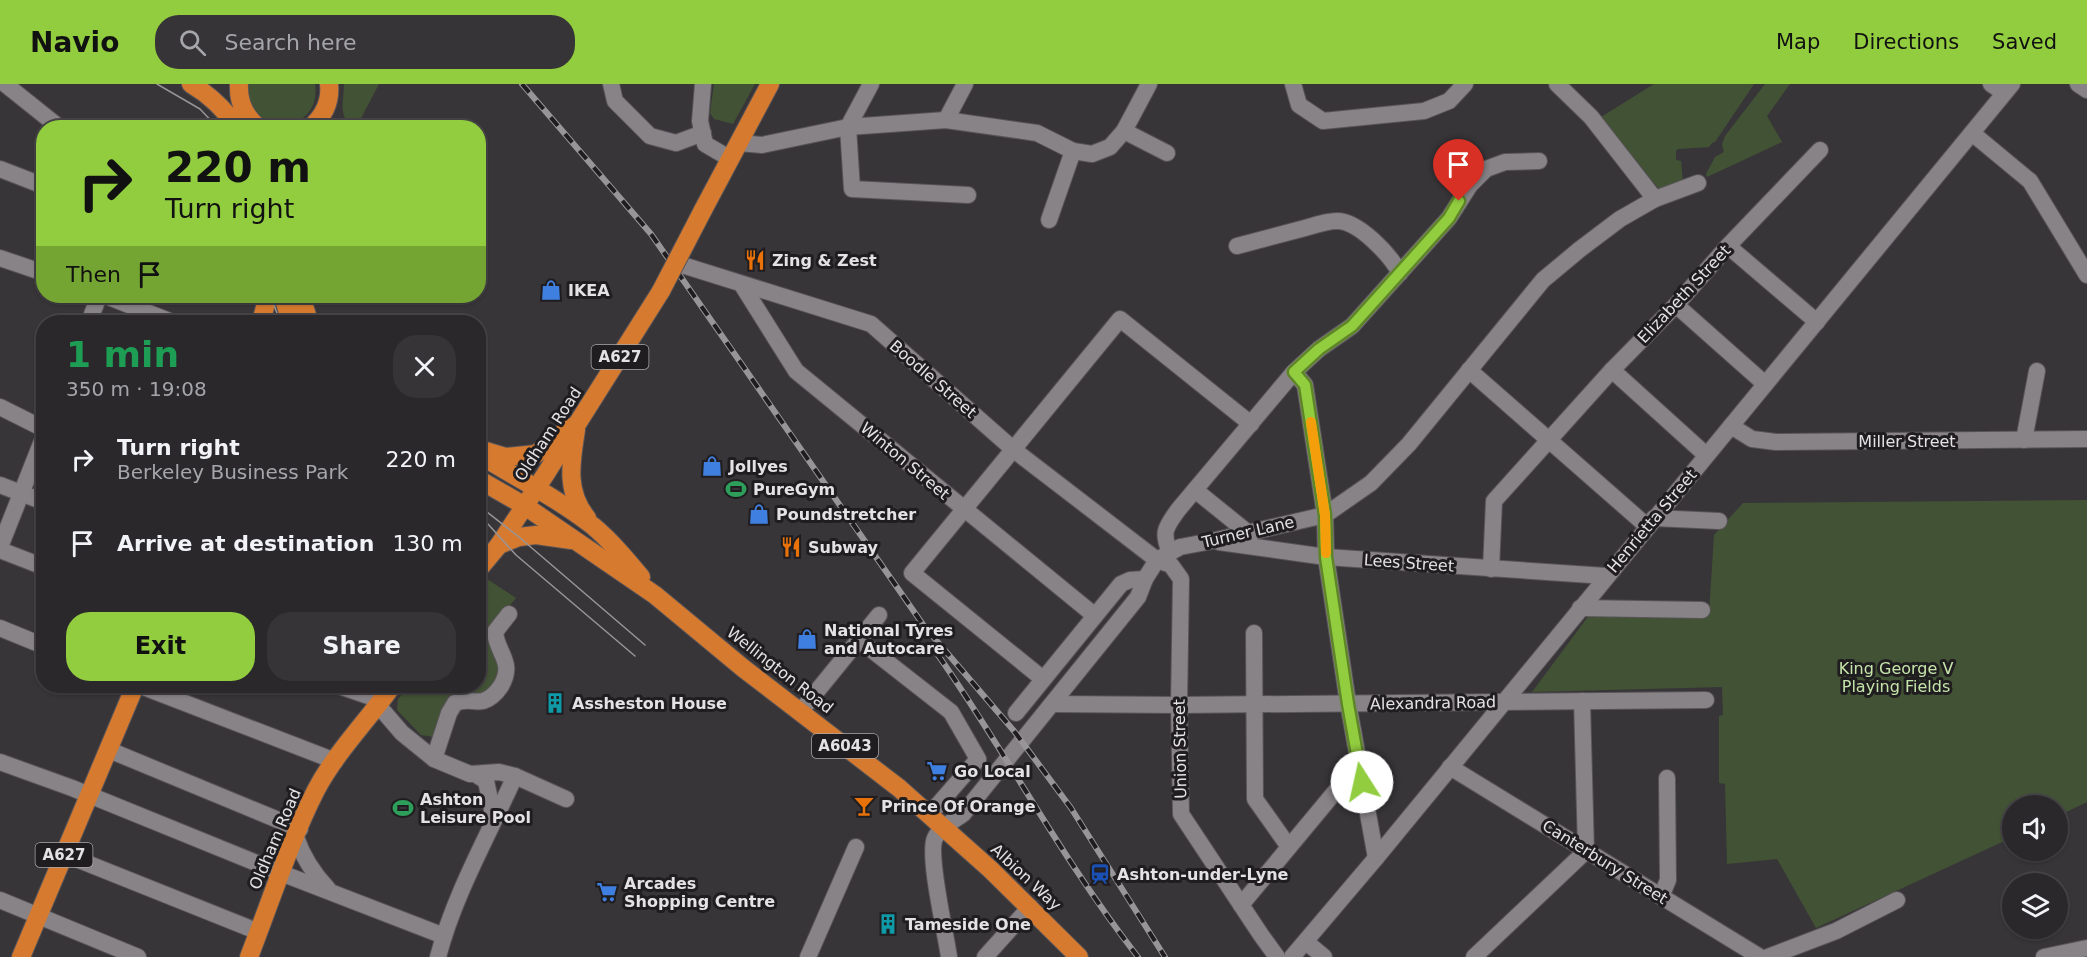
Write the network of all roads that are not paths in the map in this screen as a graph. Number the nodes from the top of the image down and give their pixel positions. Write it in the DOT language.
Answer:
graph roads {
  1 [pos="5,84"];
  2 [pos="191,84"];
  3 [pos="209,84"];
  4 [pos="239,84"];
  5 [pos="329,84"];
  6 [pos="611,84"];
  7 [pos="703,84"];
  8 [pos="770,84"];
  9 [pos="871,84"];
  10 [pos="965,84"];
  11 [pos="1149,84"];
  12 [pos="1293,84"];
  13 [pos="1465,84"];
  14 [pos="2078,84"];
  15 [pos="1561,85"];
  16 [pos="2002,87"];
  17 [pos="2087,90"];
  18 [pos="50,120"];
  19 [pos="240,120"];
  20 [pos="245,120"];
  21 [pos="247,120"];
  22 [pos="317,120"];
  23 [pos="946,120"];
  24 [pos="848,127"];
  25 [pos="1124,131"];
  26 [pos="703,133"];
  27 [pos="1972,133"];
  28 [pos="734,150"];
  29 [pos="1820,150"];
  30 [pos="1073,151"];
  31 [pos="1167,153"];
  32 [pos="1539,161"];
  33 [pos="0,169"];
  34 [pos="36,183"];
  35 [pos="1698,183"];
  36 [pos="968,195"];
  37 [pos="1655,200"];
  38 [pos="1049,220"];
  39 [pos="1237,246"];
  40 [pos="1728,246"];
  41 [pos="0,258"];
  42 [pos="676,263"];
  43 [pos="36,270"];
  44 [pos="1400,273"];
  45 [pos="2087,275"];
  46 [pos="742,285"];
  47 [pos="124,303"];
  48 [pos="1676,305"];
  49 [pos="154,315"];
  50 [pos="1817,322"];
  51 [pos="1469,370"];
  52 [pos="1612,370"];
  53 [pos="2037,371"];
  54 [pos="1296,374"];
  55 [pos="1766,384"];
  56 [pos="0,407"];
  57 [pos="578,423"];
  58 [pos="1251,424"];
  59 [pos="36,425"];
  60 [pos="1731,426"];
  61 [pos="1548,439"];
  62 [pos="2087,439"];
  63 [pos="2024,440"];
  64 [pos="1014,450"];
  65 [pos="486,452"];
  66 [pos="1706,455"];
  67 [pos="36,456"];
  68 [pos="486,459"];
  69 [pos="486,484"];
  70 [pos="0,485"];
  71 [pos="537,487"];
  72 [pos="1195,490"];
  73 [pos="21,493"];
  74 [pos="36,499"];
  75 [pos="525,506"];
  76 [pos="964,510"];
  77 [pos="1325,515"];
  78 [pos="1719,521"];
  79 [pos="1651,522"];
  80 [pos="594,527"];
  81 [pos="1247,532"];
  82 [pos="1212,541"];
  83 [pos="578,542"];
  84 [pos="499,545"];
  85 [pos="0,548"];
  86 [pos="1163,556"];
  87 [pos="1326,557"];
  88 [pos="486,560"];
  89 [pos="36,564"];
  90 [pos="1491,568"];
  91 [pos="1606,576"];
  92 [pos="1145,579"];
  93 [pos="655,595"];
  94 [pos="1580,608"];
  95 [pos="1702,610"];
  96 [pos="509,615"];
  97 [pos="879,615"];
  98 [pos="1094,615"];
  99 [pos="0,628"];
  100 [pos="1254,633"];
  101 [pos="859,640"];
  102 [pos="36,643"];
  103 [pos="1043,679"];
  104 [pos="132,693"];
  105 [pos="159,693"];
  106 [pos="358,693"];
  107 [pos="387,693"];
  108 [pos="1706,700"];
  109 [pos="1582,701"];
  110 [pos="1504,702"];
  111 [pos="379,704"];
  112 [pos="1052,704"];
  113 [pos="1255,704"];
  114 [pos="1348,704"];
  115 [pos="1179,705"];
  116 [pos="800,712"];
  117 [pos="1016,713"];
  118 [pos="109,750"];
  119 [pos="434,759"];
  120 [pos="335,761"];
  121 [pos="0,762"];
  122 [pos="1359,763"];
  123 [pos="1450,767"];
  124 [pos="475,774"];
  125 [pos="515,776"];
  126 [pos="1667,778"];
  127 [pos="90,795"];
  128 [pos="566,799"];
  129 [pos="929,815"];
  130 [pos="491,826"];
  131 [pos="944,827"];
  132 [pos="298,833"];
  133 [pos="856,847"];
  134 [pos="1289,847"];
  135 [pos="1587,851"];
  136 [pos="64,854"];
  137 [pos="1376,858"];
  138 [pos="273,870"];
  139 [pos="331,892"];
  140 [pos="1661,897"];
  141 [pos="0,900"];
  142 [pos="1897,900"];
  143 [pos="1241,905"];
  144 [pos="1030,907"];
  145 [pos="39,916"];
  146 [pos="259,932"];
  147 [pos="444,936"];
  148 [pos="1306,942"];
  149 [pos="2087,948"];
  150 [pos="21,957"];
  151 [pos="138,957"];
  152 [pos="249,957"];
  153 [pos="438,957"];
  154 [pos="808,957"];
  155 [pos="949,957"];
  156 [pos="985,957"];
  157 [pos="1079,957"];
  158 [pos="1277,957"];
  159 [pos="1292,957"];
  160 [pos="1324,957"];
  161 [pos="1474,957"];
  162 [pos="1760,957"];
  163 [pos="1768,957"];
  164 [pos="2044,957"];
  1 -- 18 [label="street"];
  2 -- 19 [label="highway"];
  3 -- 20 [label="highway"];
  4 -- 21 [label="highway"];
  5 -- 22 [label="highway"];
  6 -- 26 [label="street"];
  7 -- 26 [label="street"];
  8 -- 28 [label="highway, Oldham Road / A627"];
  9 -- 24 [label="street"];
  10 -- 23 [label="street"];
  11 -- 25 [label="street"];
  12 -- 13 [label="street"];
  14 -- 17 [label="street"];
  15 -- 37 [label="street"];
  16 -- 27 [label="street, Henrietta Street"];
  23 -- 24 [label="street"];
  23 -- 30 [label="street"];
  24 -- 28 [label="street"];
  24 -- 36 [label="street"];
  25 -- 30 [label="street"];
  25 -- 31 [label="street"];
  26 -- 28 [label="street"];
  27 -- 45 [label="street"];
  27 -- 50 [label="street, Henrietta Street"];
  28 -- 42 [label="highway, Oldham Road / A627, bridge"];
  29 -- 40 [label="street, Elizabeth Street"];
  30 -- 38 [label="street"];
  32 -- 44 [label="street"];
  33 -- 34 [label="street"];
  35 -- 37 [label="street, Turner Lane"];
  37 -- 51 [label="street, Turner Lane"];
  39 -- 44 [label="street"];
  40 -- 48 [label="street, Elizabeth Street"];
  40 -- 50 [label="street"];
  41 -- 43 [label="street"];
  42 -- 46 [label="street, Boodle Street"];
  42 -- 57 [label="highway, Oldham Road / A627, bridge"];
  44 -- 54 [label="street"];
  46 -- 64 [label="street, Boodle Street"];
  46 -- 76 [label="street, Winton Street"];
  47 -- 49 [label="street"];
  48 -- 52 [label="street, Elizabeth Street"];
  48 -- 55 [label="street"];
  50 -- 55 [label="street, Henrietta Street"];
  51 -- 61 [label="street"];
  51 -- 77 [label="street, Turner Lane"];
  52 -- 61 [label="street, Elizabeth Street"];
  52 -- 66 [label="street"];
  53 -- 63 [label="street"];
  54 -- 58 [label="street"];
  54 -- 77 [label="street"];
  55 -- 60 [label="street, Henrietta Street"];
  56 -- 59 [label="street"];
  57 -- 65 [label="highway, A627"];
  57 -- 71 [label="highway, Oldham Road / A627"];
  57 -- 80 [label="highway"];
  58 -- 64 [label="street"];
  58 -- 72 [label="street"];
  60 -- 63 [label="street, Miller Street"];
  60 -- 66 [label="street, Henrietta Street"];
  61 -- 79 [label="street"];
  61 -- 90 [label="street, Elizabeth Street"];
  62 -- 63 [label="street, Miller Street"];
  64 -- 76 [label="street"];
  64 -- 86 [label="street, Boodle Street"];
  66 -- 79 [label="street, Henrietta Street"];
  67 -- 73 [label="street"];
  68 -- 71 [label="highway, Wellington Road"];
  69 -- 75 [label="highway, Wellington Road"];
  70 -- 73 [label="street"];
  71 -- 75 [label="highway, Oldham Road / A627"];
  71 -- 80 [label="highway, Wellington Road / A6043"];
  72 -- 81 [label="street"];
  72 -- 86 [label="street"];
  73 -- 74 [label="street"];
  73 -- 85 [label="street"];
  75 -- 83 [label="highway, Wellington Road / A6043"];
  75 -- 84 [label="highway, Oldham Road / A627"];
  76 -- 98 [label="street, Winton Street"];
  76 -- 103 [label="street"];
  77 -- 81 [label="street, Turner Lane"];
  77 -- 87 [label="street"];
  78 -- 79 [label="street"];
  79 -- 91 [label="street, Henrietta Street"];
  80 -- 93 [label="highway, Wellington Road / A6043"];
  81 -- 82 [label="street, Turner Lane"];
  82 -- 86 [label="street, Turner Lane"];
  82 -- 87 [label="street, Lees Street"];
  83 -- 84 [label="highway, A6043"];
  83 -- 93 [label="highway, Wellington Road / A6043"];
  84 -- 88 [label="highway, Oldham Road / A627"];
  85 -- 89 [label="street"];
  86 -- 92 [label="street"];
  86 -- 115 [label="street, Union Street"];
  87 -- 90 [label="street, Lees Street"];
  87 -- 114 [label="street"];
  90 -- 91 [label="street, Lees Street"];
  91 -- 94 [label="street, Henrietta Street"];
  92 -- 98 [label="street"];
  92 -- 112 [label="street"];
  93 -- 116 [label="highway, Wellington Road / A6043"];
  94 -- 95 [label="street"];
  94 -- 110 [label="street, Henrietta Street"];
  96 -- 119 [label="street"];
  97 -- 101 [label="street"];
  98 -- 103 [label="street"];
  99 -- 102 [label="street"];
  100 -- 113 [label="street"];
  101 -- 116 [label="street"];
  101 -- 129 [label="street"];
  103 -- 117 [label="street"];
  104 -- 118 [label="highway, A627"];
  105 -- 120 [label="street"];
  106 -- 111 [label="street"];
  107 -- 111 [label="highway, Oldham Road"];
  108 -- 109 [label="street, Alexandra Road"];
  109 -- 110 [label="street, Alexandra Road"];
  109 -- 135 [label="street"];
  110 -- 114 [label="street, Alexandra Road"];
  110 -- 123 [label="street, Henrietta Street"];
  111 -- 119 [label="street"];
  111 -- 120 [label="highway, Oldham Road"];
  112 -- 115 [label="street, Alexandra Road"];
  112 -- 131 [label="street"];
  113 -- 114 [label="street, Alexandra Road"];
  113 -- 115 [label="street, Alexandra Road"];
  113 -- 134 [label="street"];
  114 -- 122 [label="street"];
  115 -- 143 [label="street, Union Street"];
  116 -- 129 [label="highway, Wellington Road / A6043"];
  118 -- 127 [label="highway, A627"];
  118 -- 132 [label="street"];
  119 -- 124 [label="street"];
  120 -- 132 [label="highway, Oldham Road"];
  121 -- 127 [label="street"];
  122 -- 134 [label="street"];
  122 -- 137 [label="street"];
  123 -- 135 [label="street, Canterbury Street"];
  123 -- 137 [label="street, Henrietta Street"];
  124 -- 125 [label="street"];
  124 -- 130 [label="street"];
  125 -- 128 [label="street"];
  125 -- 130 [label="street"];
  126 -- 140 [label="street"];
  127 -- 136 [label="highway, A627"];
  127 -- 138 [label="street"];
  129 -- 131 [label="highway, Wellington Road / A6043"];
  130 -- 147 [label="street"];
  131 -- 144 [label="highway, Albion Way / A6043"];
  131 -- 155 [label="street"];
  132 -- 138 [label="highway, Oldham Road"];
  132 -- 139 [label="street"];
  133 -- 154 [label="street"];
  134 -- 143 [label="street"];
  135 -- 140 [label="street, Canterbury Street"];
  135 -- 161 [label="street"];
  136 -- 145 [label="highway, A627"];
  136 -- 146 [label="street"];
  137 -- 148 [label="street, Henrietta Street"];
  138 -- 139 [label="street"];
  138 -- 146 [label="highway, Oldham Road"];
  139 -- 147 [label="street"];
  140 -- 162 [label="street, Canterbury Street"];
  141 -- 145 [label="street"];
  142 -- 163 [label="street"];
  143 -- 158 [label="street, Union Street"];
  144 -- 156 [label="street"];
  144 -- 157 [label="highway, Albion Way / A6043"];
  145 -- 150 [label="highway, A627"];
  145 -- 151 [label="street"];
  146 -- 152 [label="highway, Oldham Road"];
  147 -- 153 [label="street"];
  148 -- 159 [label="street, Henrietta Street"];
  148 -- 160 [label="street"];
  149 -- 164 [label="street"];
}
